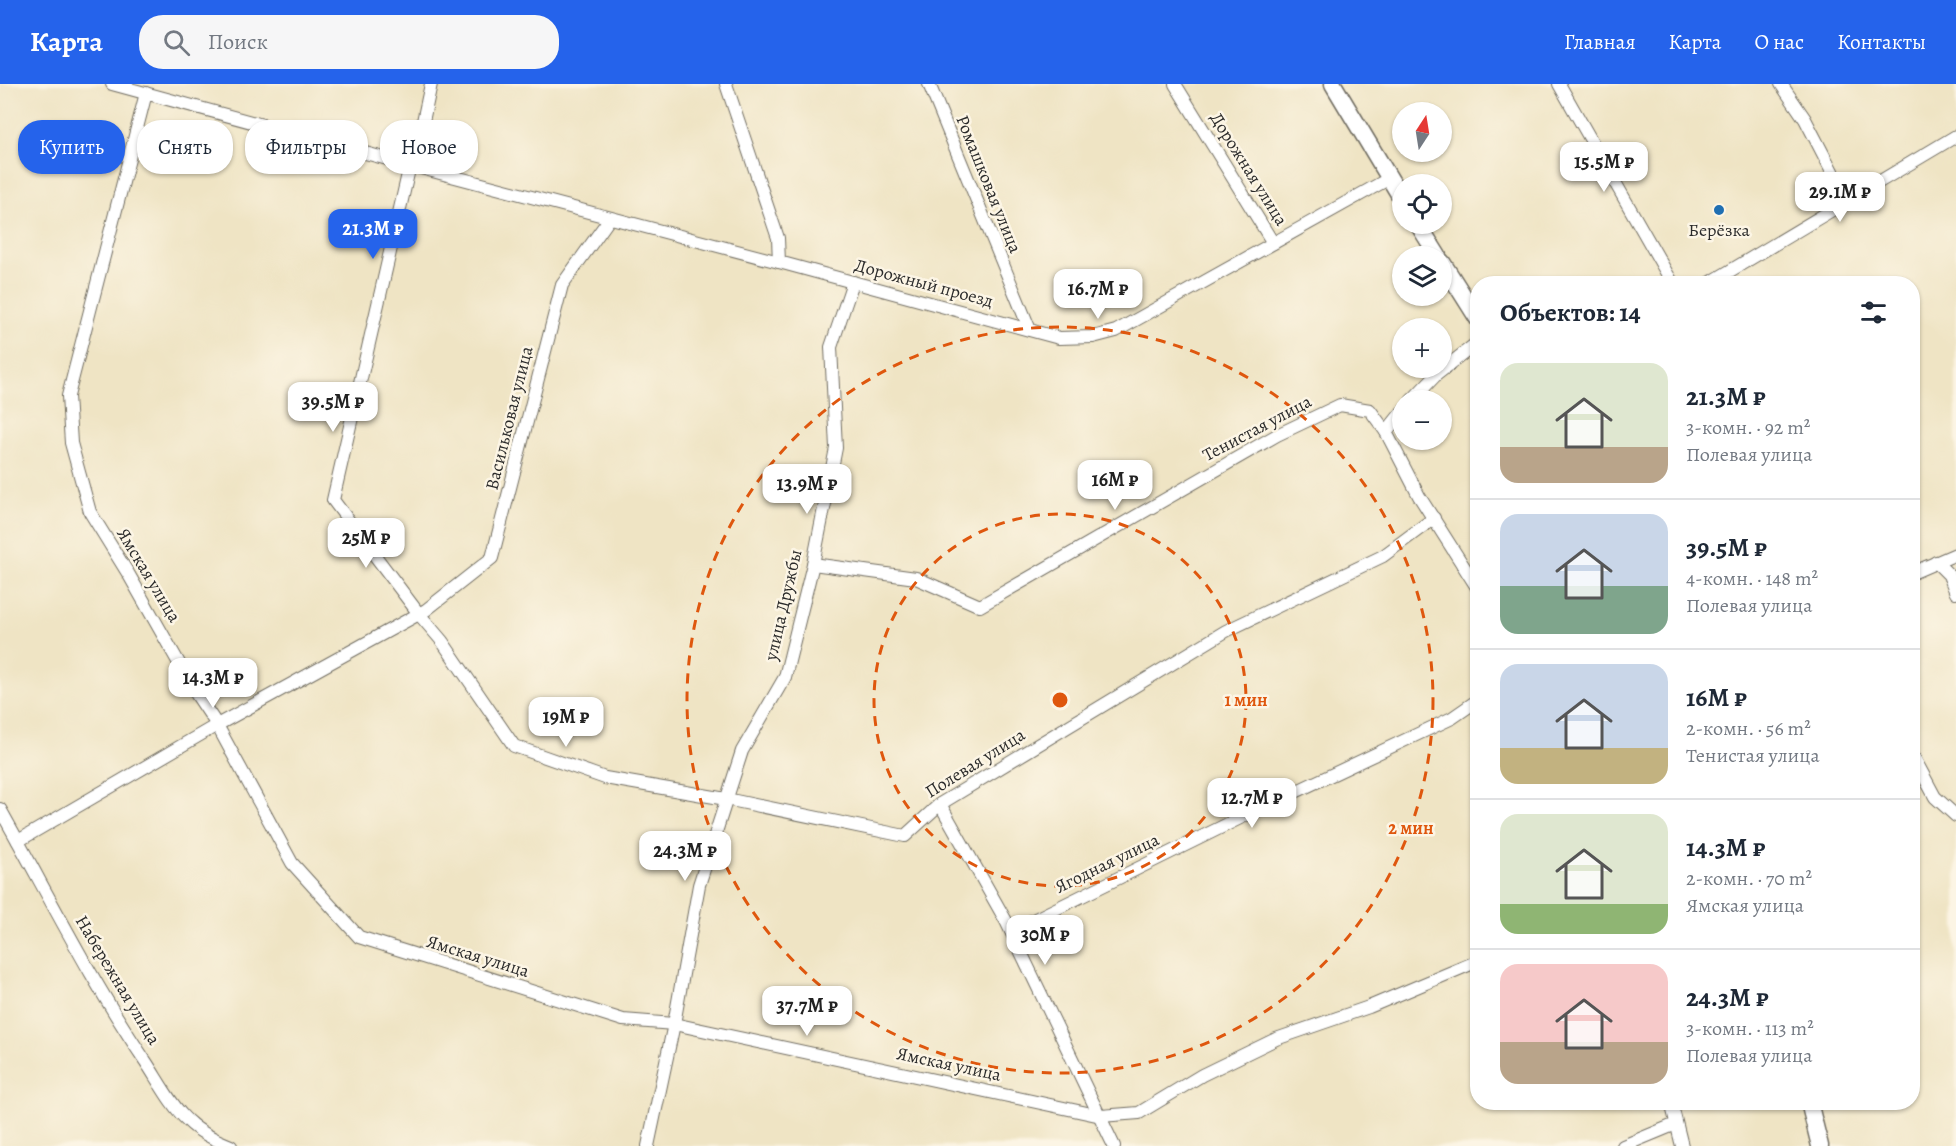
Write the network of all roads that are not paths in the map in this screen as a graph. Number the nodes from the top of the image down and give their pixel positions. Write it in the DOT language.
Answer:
graph roads {
  1 [pos="112,84"];
  2 [pos="431,84"];
  3 [pos="726,84"];
  4 [pos="929,84"];
  5 [pos="1175,84"];
  6 [pos="1333,84"];
  7 [pos="1781,84"];
  8 [pos="1560,86"];
  9 [pos="146,93"];
  10 [pos="423,120"];
  11 [pos="1956,136"];
  12 [pos="380,157"];
  13 [pos="409,174"];
  14 [pos="442,174"];
  15 [pos="1390,178"];
  16 [pos="1392,182"];
  17 [pos="1848,200"];
  18 [pos="610,218"];
  19 [pos="1273,243"];
  20 [pos="779,262"];
  21 [pos="1668,276"];
  22 [pos="1721,276"];
  23 [pos="1452,278"];
  24 [pos="853,282"];
  25 [pos="1470,306"];
  26 [pos="1030,330"];
  27 [pos="1470,348"];
  28 [pos="1422,390"];
  29 [pos="1392,424"];
  30 [pos="1386,432"];
  31 [pos="1434,518"];
  32 [pos="1956,554"];
  33 [pos="1936,562"];
  34 [pos="813,564"];
  35 [pos="1920,569"];
  36 [pos="1470,576"];
  37 [pos="1956,593"];
  38 [pos="423,612"];
  39 [pos="1470,706"];
  40 [pos="217,724"];
  41 [pos="1920,769"];
  42 [pos="726,799"];
  43 [pos="940,804"];
  44 [pos="0,809"];
  45 [pos="1956,816"];
  46 [pos="18,841"];
  47 [pos="1011,931"];
  48 [pos="1470,964"];
  49 [pos="674,1024"];
  50 [pos="1673,1110"];
  51 [pos="1811,1110"];
  52 [pos="1101,1116"];
  53 [pos="1677,1124"];
  54 [pos="231,1146"];
  55 [pos="648,1146"];
  56 [pos="1114,1146"];
  57 [pos="1623,1146"];
  58 [pos="1682,1146"];
  59 [pos="1820,1146"];
  1 -- 9 [label="street, Дорожный проезд"];
  2 -- 10 [label="street"];
  3 -- 20 [label="street"];
  4 -- 26 [label="street, Ромашковая улица"];
  5 -- 19 [label="street, Дорожная улица"];
  6 -- 15 [label="main road"];
  7 -- 17 [label="street"];
  8 -- 21 [label="street"];
  9 -- 12 [label="street, Дорожный проезд"];
  9 -- 40 [label="street, Ямская улица"];
  11 -- 17 [label="street"];
  13 -- 38 [label="street"];
  14 -- 18 [label="street, Дорожный проезд"];
  15 -- 16 [label="main road"];
  15 -- 19 [label="street, Дорожный проезд"];
  17 -- 22 [label="street"];
  18 -- 20 [label="street, Дорожный проезд"];
  18 -- 38 [label="street, Васильковая улица"];
  19 -- 26 [label="street, Дорожный проезд"];
  20 -- 24 [label="street, Дорожный проезд"];
  23 -- 25 [label="main road"];
  24 -- 26 [label="street, Дорожный проезд"];
  24 -- 34 [label="street, улица Дружбы"];
  27 -- 28 [label="street"];
  29 -- 30 [label="street"];
  30 -- 31 [label="street"];
  30 -- 34 [label="street, Тенистая улица"];
  31 -- 36 [label="street"];
  31 -- 43 [label="street, Полевая улица"];
  32 -- 33 [label="street"];
  33 -- 35 [label="street"];
  33 -- 37 [label="street"];
  34 -- 42 [label="street, улица Дружбы"];
  38 -- 40 [label="street, Васильковая улица"];
  38 -- 42 [label="street, Полевая улица"];
  39 -- 47 [label="street, Ягодная улица"];
  40 -- 46 [label="street, Васильковая улица"];
  40 -- 49 [label="street, Ямская улица"];
  41 -- 45 [label="street"];
  42 -- 43 [label="street, Полевая улица"];
  42 -- 49 [label="street, улица Дружбы"];
  43 -- 47 [label="street"];
  44 -- 46 [label="street, Набережная улица"];
  46 -- 54 [label="street, Набережная улица"];
  47 -- 52 [label="street"];
  48 -- 52 [label="street, Ямская улица"];
  49 -- 52 [label="street, Ямская улица"];
  49 -- 55 [label="street, улица Дружбы"];
  50 -- 53 [label="street"];
  51 -- 59 [label="main road"];
  52 -- 56 [label="street"];
  53 -- 57 [label="street"];
  53 -- 58 [label="street"];
}
